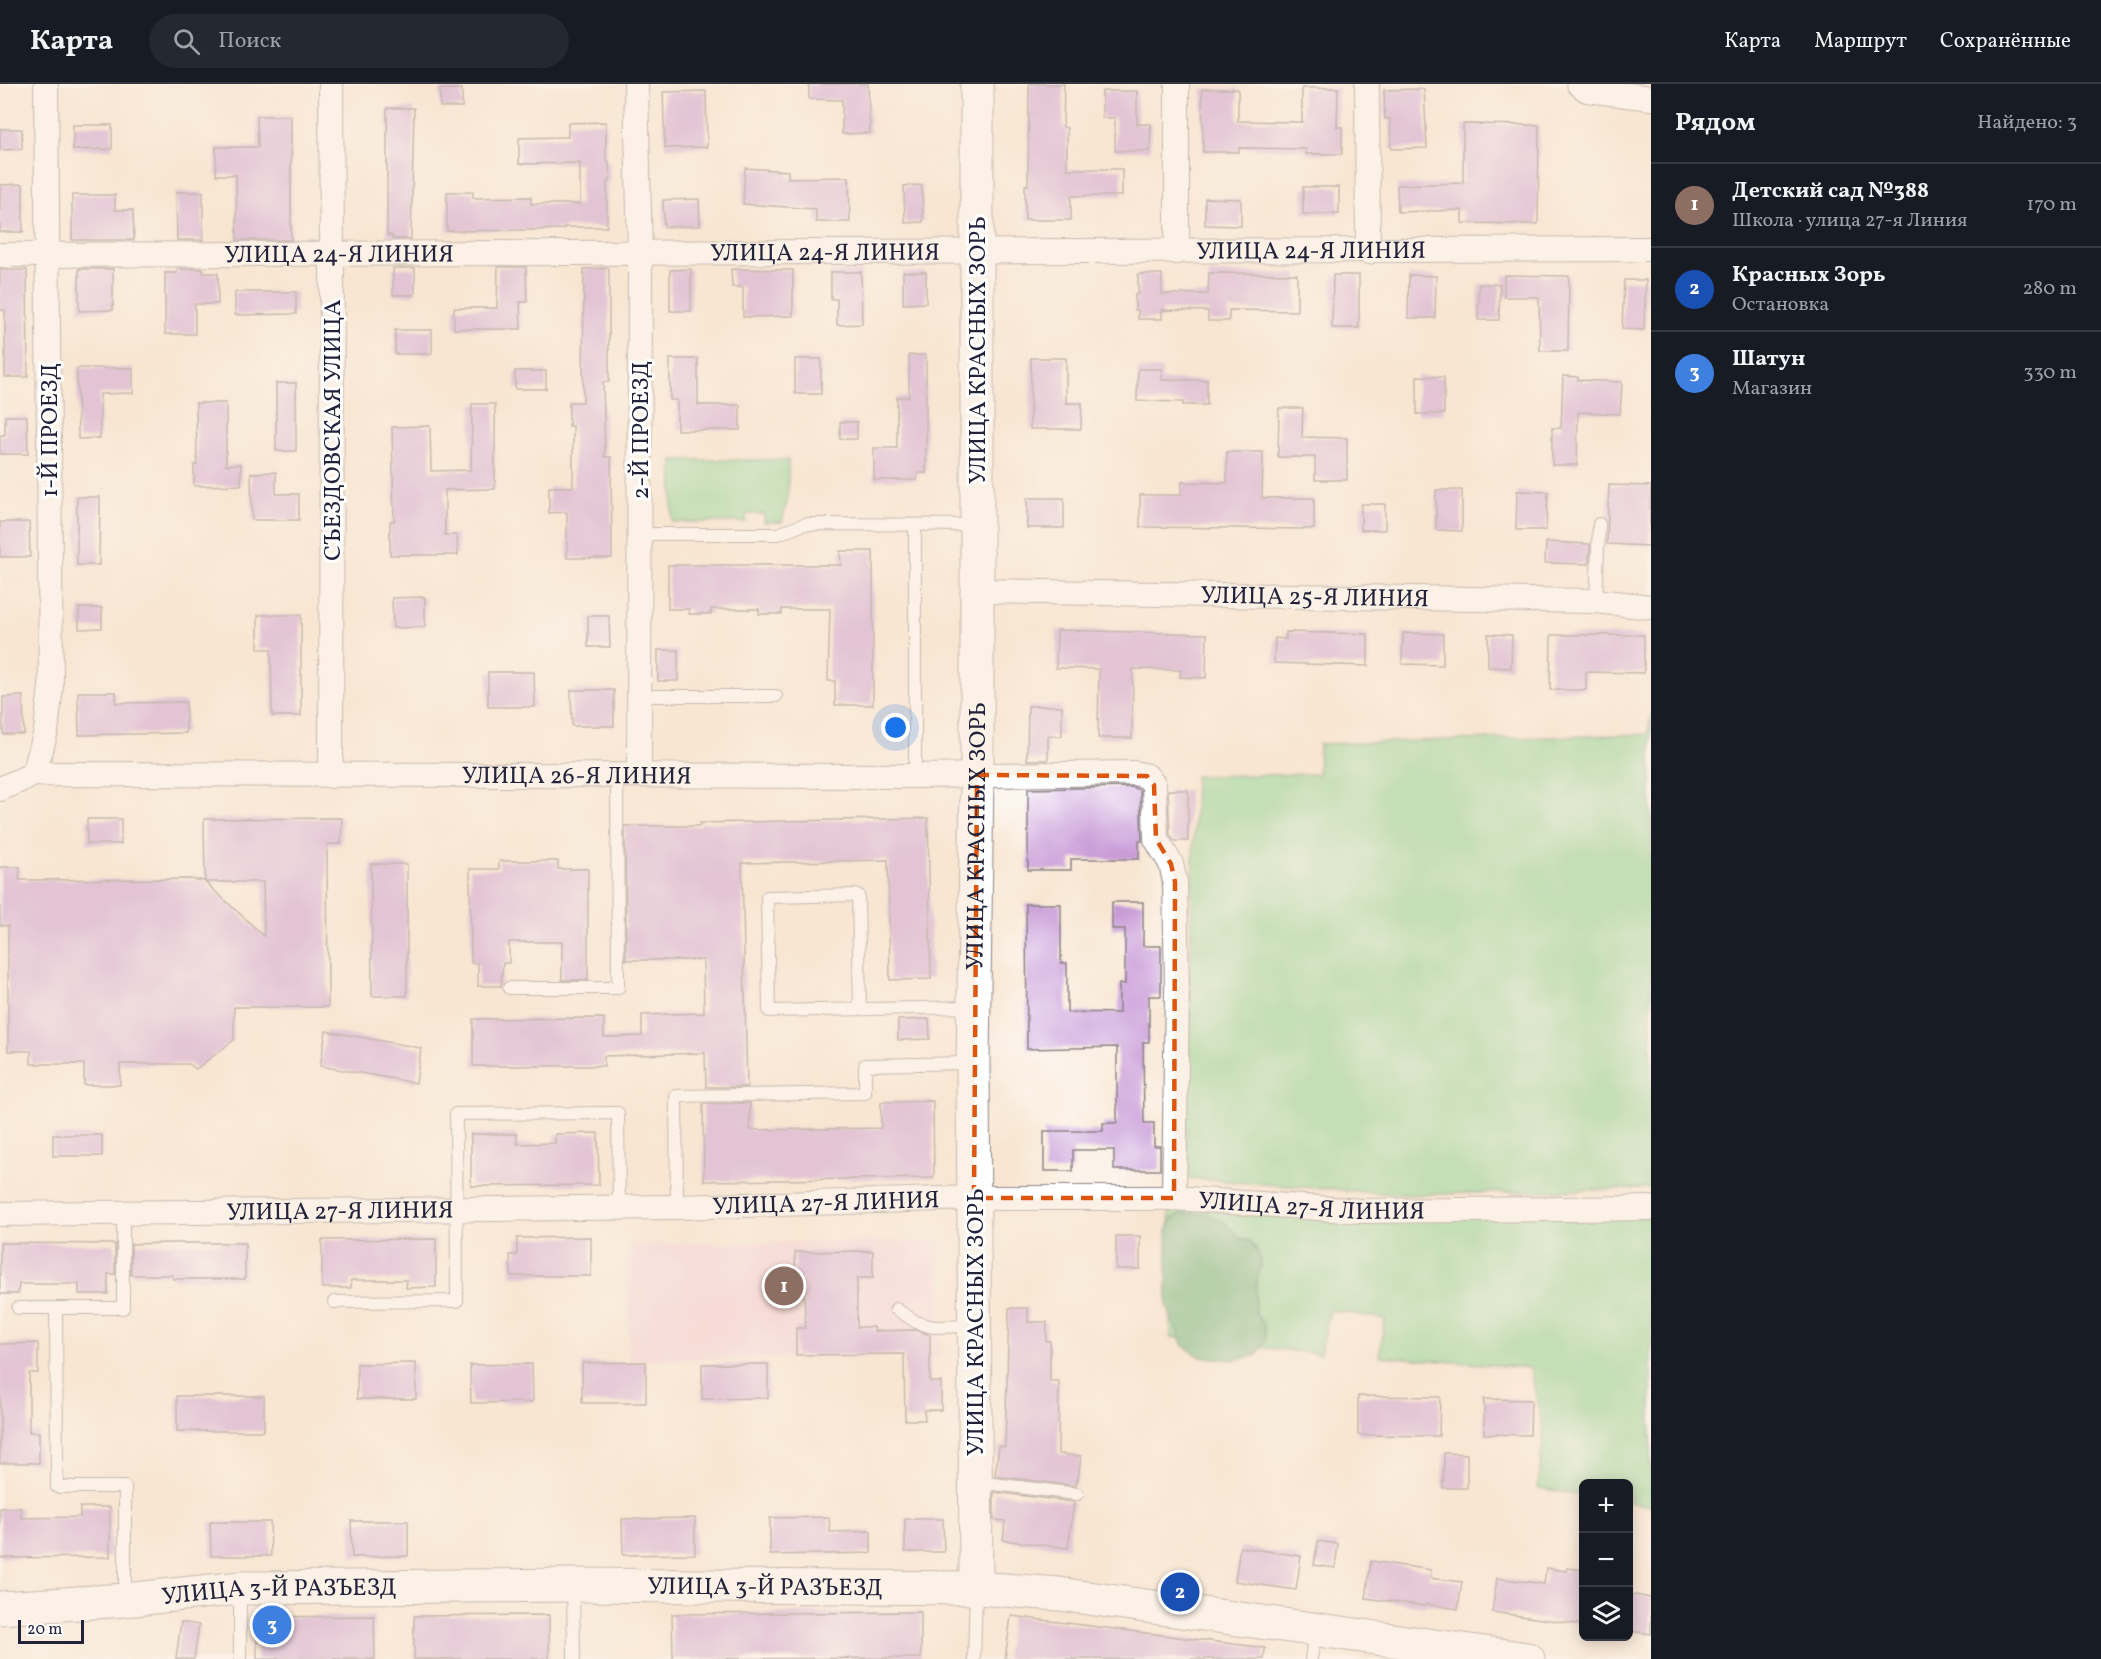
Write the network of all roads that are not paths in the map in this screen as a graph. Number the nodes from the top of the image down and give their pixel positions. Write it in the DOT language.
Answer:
graph roads {
  1 [pos="46,84"];
  2 [pos="331,84"];
  3 [pos="636,84"];
  4 [pos="977,84"];
  5 [pos="1177,84"];
  6 [pos="1366,84"];
  7 [pos="1579,84"];
  8 [pos="1651,98"];
  9 [pos="1651,249"];
  10 [pos="977,252"];
  11 [pos="1177,252"];
  12 [pos="1368,252"];
  13 [pos="640,254"];
  14 [pos="0,255"];
  15 [pos="48,255"];
  16 [pos="332,255"];
  17 [pos="1599,524"];
  18 [pos="915,525"];
  19 [pos="978,525"];
  20 [pos="639,534"];
  21 [pos="977,591"];
  22 [pos="1596,600"];
  23 [pos="1651,607"];
  24 [pos="639,696"];
  25 [pos="776,696"];
  26 [pos="34,774"];
  27 [pos="628,775"];
  28 [pos="977,775"];
  29 [pos="331,776"];
  30 [pos="915,776"];
  31 [pos="0,789"];
  32 [pos="509,988"];
  33 [pos="974,1006"];
  34 [pos="860,1009"];
  35 [pos="973,1063"];
  36 [pos="974,1198"];
  37 [pos="1174,1198"];
  38 [pos="677,1207"];
  39 [pos="619,1208"];
  40 [pos="1651,1208"];
  41 [pos="457,1209"];
  42 [pos="123,1212"];
  43 [pos="0,1214"];
  44 [pos="334,1302"];
  45 [pos="18,1308"];
  46 [pos="56,1308"];
  47 [pos="896,1309"];
  48 [pos="975,1326"];
  49 [pos="975,1482"];
  50 [pos="1077,1494"];
  51 [pos="573,1585"];
  52 [pos="240,1588"];
  53 [pos="976,1588"];
  54 [pos="125,1600"];
  55 [pos="0,1608"];
  56 [pos="1313,1644"];
  57 [pos="240,1659"];
  58 [pos="574,1659"];
  59 [pos="974,1659"];
  60 [pos="1528,1659"];
  1 -- 15 [label="street, 1-Й ПРОЕЗД"];
  2 -- 16 [label="street, СЪЕЗДОВСКАЯ УЛИЦА"];
  3 -- 13 [label="street, 2-Й ПРОЕЗД"];
  4 -- 10 [label="main road, УЛИЦА КРАСНЫХ ЗОРЬ"];
  5 -- 11 [label="street"];
  6 -- 12 [label="street"];
  7 -- 8 [label="street"];
  9 -- 12 [label="street, УЛИЦА 24-Я ЛИНИЯ"];
  10 -- 11 [label="street, УЛИЦА 24-Я ЛИНИЯ"];
  10 -- 13 [label="street, УЛИЦА 24-Я ЛИНИЯ"];
  10 -- 19 [label="main road, УЛИЦА КРАСНЫХ ЗОРЬ"];
  11 -- 12 [label="street, УЛИЦА 24-Я ЛИНИЯ"];
  13 -- 16 [label="street, УЛИЦА 24-Я ЛИНИЯ"];
  13 -- 20 [label="street, 2-Й ПРОЕЗД"];
  14 -- 15 [label="street, УЛИЦА 24-Я ЛИНИЯ"];
  15 -- 16 [label="street, УЛИЦА 24-Я ЛИНИЯ"];
  15 -- 26 [label="street, 1-Й ПРОЕЗД"];
  16 -- 29 [label="street, СЪЕЗДОВСКАЯ УЛИЦА"];
  17 -- 22 [label="lane"];
  18 -- 19 [label="lane"];
  18 -- 20 [label="lane"];
  18 -- 30 [label="lane"];
  19 -- 21 [label="main road, УЛИЦА КРАСНЫХ ЗОРЬ"];
  20 -- 24 [label="street, 2-Й ПРОЕЗД"];
  21 -- 22 [label="street, УЛИЦА 25-Я ЛИНИЯ"];
  21 -- 28 [label="main road, УЛИЦА КРАСНЫХ ЗОРЬ"];
  22 -- 23 [label="street, УЛИЦА 25-Я ЛИНИЯ"];
  24 -- 25 [label="lane"];
  24 -- 27 [label="street, 2-Й ПРОЕЗД"];
  26 -- 29 [label="street, УЛИЦА 26-Я ЛИНИЯ"];
  26 -- 31 [label="street, УЛИЦА 26-Я ЛИНИЯ"];
  27 -- 29 [label="street, УЛИЦА 26-Я ЛИНИЯ"];
  27 -- 30 [label="street, УЛИЦА 26-Я ЛИНИЯ"];
  27 -- 32 [label="lane"];
  28 -- 30 [label="street, УЛИЦА 26-Я ЛИНИЯ"];
  28 -- 33 [label="main road, УЛИЦА КРАСНЫХ ЗОРЬ"];
  28 -- 37 [label="street, УЛИЦА 26-Я ЛИНИЯ"];
  33 -- 34 [label="lane"];
  33 -- 35 [label="main road, УЛИЦА КРАСНЫХ ЗОРЬ"];
  34 -- 34 [label="lane"];
  35 -- 36 [label="main road, УЛИЦА КРАСНЫХ ЗОРЬ"];
  35 -- 38 [label="lane"];
  36 -- 37 [label="street, УЛИЦА 27-Я ЛИНИЯ"];
  36 -- 38 [label="street, УЛИЦА 27-Я ЛИНИЯ"];
  36 -- 48 [label="main road, УЛИЦА КРАСНЫХ ЗОРЬ"];
  37 -- 40 [label="street, УЛИЦА 27-Я ЛИНИЯ"];
  38 -- 39 [label="street, УЛИЦА 27-Я ЛИНИЯ"];
  39 -- 41 [label="street, УЛИЦА 27-Я ЛИНИЯ"];
  39 -- 41 [label="lane"];
  41 -- 42 [label="street, УЛИЦА 27-Я ЛИНИЯ"];
  41 -- 44 [label="lane"];
  42 -- 43 [label="street, УЛИЦА 27-Я ЛИНИЯ"];
  42 -- 46 [label="lane"];
  45 -- 46 [label="lane"];
  46 -- 54 [label="lane"];
  47 -- 48 [label="lane"];
  48 -- 49 [label="main road, УЛИЦА КРАСНЫХ ЗОРЬ"];
  49 -- 50 [label="lane"];
  49 -- 53 [label="main road, УЛИЦА КРАСНЫХ ЗОРЬ"];
  51 -- 52 [label="main road, УЛИЦА 3-Й РАЗЪЕЗД"];
  51 -- 53 [label="main road, УЛИЦА 3-Й РАЗЪЕЗД"];
  51 -- 58 [label="lane"];
  52 -- 54 [label="main road, УЛИЦА 3-Й РАЗЪЕЗД"];
  52 -- 57 [label="lane"];
  53 -- 56 [label="main road, УЛИЦА 3-Й РАЗЪЕЗД"];
  53 -- 59 [label="lane"];
  54 -- 55 [label="main road, УЛИЦА 3-Й РАЗЪЕЗД"];
  56 -- 60 [label="main road, УЛИЦА 3-Й РАЗЪЕЗД"];
}
